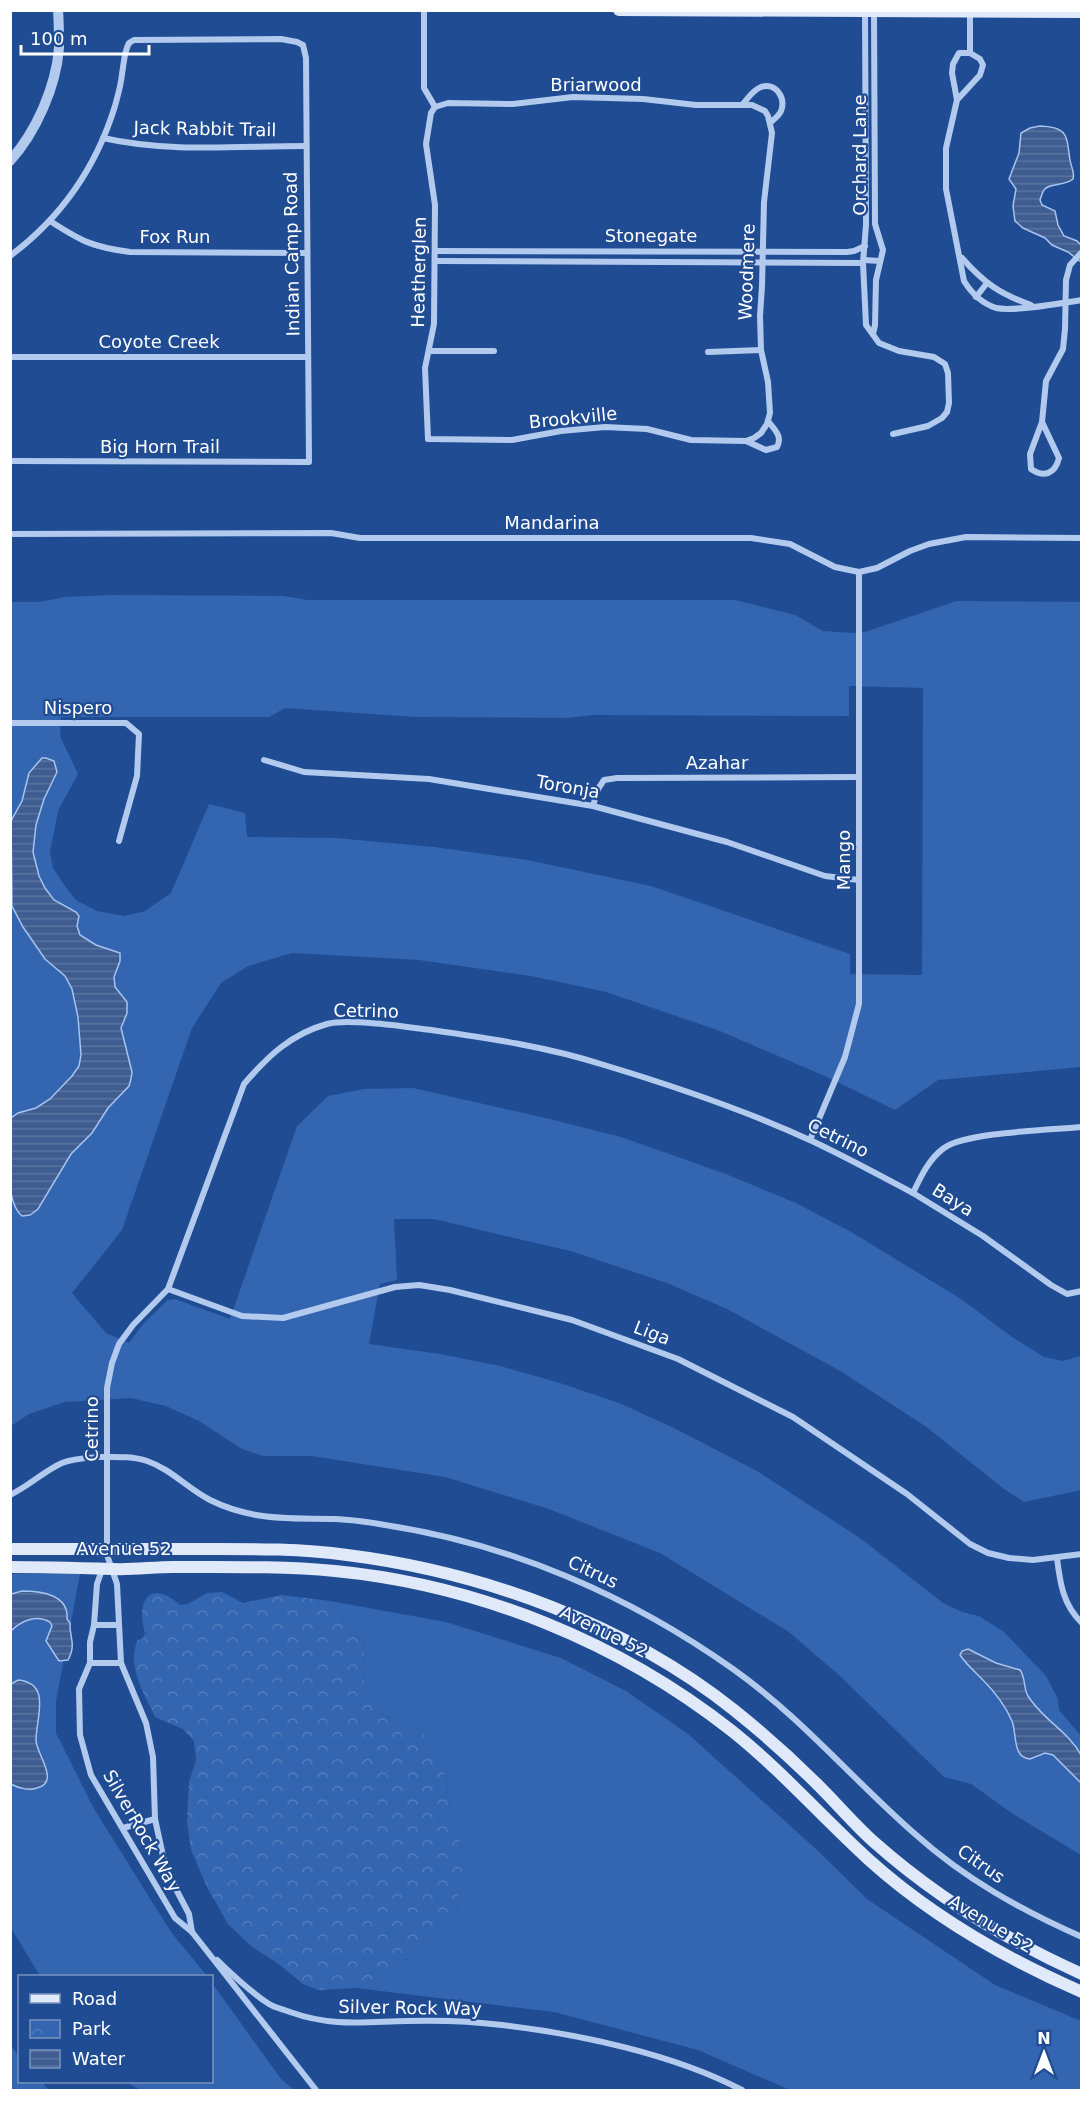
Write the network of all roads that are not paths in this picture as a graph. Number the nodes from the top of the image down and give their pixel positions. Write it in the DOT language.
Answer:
graph roads {
  1 [pos="58,10"];
  2 [pos="424,10"];
  3 [pos="619,10"];
  4 [pos="865,11"];
  5 [pos="874,11"];
  6 [pos="970,11"];
  7 [pos="1050,11"];
  8 [pos="1082,12"];
  9 [pos="970,53"];
  10 [pos="957,100"];
  11 [pos="743,104"];
  12 [pos="435,108"];
  13 [pos="771,122"];
  14 [pos="104,138"];
  15 [pos="306,146"];
  16 [pos="10,161"];
  17 [pos="50,221"];
  18 [pos="865,246"];
  19 [pos="435,251"];
  20 [pos="506,251"];
  21 [pos="544,251"];
  22 [pos="570,251"];
  23 [pos="594,251"];
  24 [pos="622,251"];
  25 [pos="656,251"];
  26 [pos="691,252"];
  27 [pos="763,252"];
  28 [pos="1082,252"];
  29 [pos="307,253"];
  30 [pos="959,255"];
  31 [pos="10,256"];
  32 [pos="435,261"];
  33 [pos="506,261"];
  34 [pos="544,261"];
  35 [pos="570,261"];
  36 [pos="593,261"];
  37 [pos="622,261"];
  38 [pos="656,261"];
  39 [pos="690,261"];
  40 [pos="864,261"];
  41 [pos="880,261"];
  42 [pos="762,262"];
  43 [pos="987,283"];
  44 [pos="976,297"];
  45 [pos="1082,300"];
  46 [pos="1067,302"];
  47 [pos="1033,306"];
  48 [pos="873,334"];
  49 [pos="761,350"];
  50 [pos="429,351"];
  51 [pos="494,351"];
  52 [pos="708,352"];
  53 [pos="10,357"];
  54 [pos="308,357"];
  55 [pos="768,421"];
  56 [pos="1042,422"];
  57 [pos="893,434"];
  58 [pos="428,439"];
  59 [pos="746,441"];
  60 [pos="10,461"];
  61 [pos="309,462"];
  62 [pos="10,534"];
  63 [pos="1082,538"];
  64 [pos="859,572"];
  65 [pos="10,723"];
  66 [pos="264,760"];
  67 [pos="859,777"];
  68 [pos="593,806"];
  69 [pos="119,841"];
  70 [pos="859,880"];
  71 [pos="1082,1127"];
  72 [pos="810,1140"];
  73 [pos="913,1193"];
  74 [pos="168,1289"];
  75 [pos="1082,1292"];
  76 [pos="108,1457"];
  77 [pos="10,1495"];
  78 [pos="10,1549"];
  79 [pos="108,1552"];
  80 [pos="1082,1554"];
  81 [pos="1057,1558"];
  82 [pos="10,1567"];
  83 [pos="108,1568"];
  84 [pos="1082,1623"];
  85 [pos="94,1625"];
  86 [pos="119,1625"];
  87 [pos="90,1663"];
  88 [pos="121,1663"];
  89 [pos="154,1819"];
  90 [pos="123,1828"];
  91 [pos="192,1932"];
  92 [pos="1082,1937"];
  93 [pos="201,1945"];
  94 [pos="1082,1974"];
  95 [pos="1082,1992"];
  96 [pos="316,2091"];
  97 [pos="742,2091"];
  1 -- 16 [label="street"];
  2 -- 12 [label="street"];
  3 -- 4 [label="main road"];
  4 -- 5 [label="main road"];
  4 -- 18 [label="street, Orchard Lane"];
  5 -- 6 [label="main road"];
  5 -- 41 [label="street, Orchard Lane"];
  6 -- 7 [label="main road"];
  6 -- 9 [label="street"];
  7 -- 8 [label="main road"];
  9 -- 10 [label="street"];
  9 -- 10 [label="street"];
  10 -- 30 [label="street"];
  11 -- 12 [label="street, Briarwood"];
  11 -- 13 [label="street, Briarwood"];
  11 -- 13 [label="street, Woodmere"];
  12 -- 19 [label="street, Heatherglen"];
  13 -- 27 [label="street, Woodmere"];
  14 -- 15 [label="street, Jack Rabbit Trail"];
  14 -- 15 [label="street, Indian Camp Road"];
  14 -- 17 [label="street"];
  15 -- 29 [label="street, Indian Camp Road"];
  17 -- 29 [label="street, Fox Run"];
  17 -- 31 [label="street"];
  18 -- 27 [label="street, Stonegate"];
  18 -- 40 [label="street, Orchard Lane"];
  19 -- 20 [label="street, Stonegate"];
  19 -- 32 [label="street, Heatherglen"];
  20 -- 21 [label="street, Stonegate"];
  20 -- 33 [label="street"];
  21 -- 22 [label="street, Stonegate"];
  21 -- 34 [label="street"];
  22 -- 23 [label="street, Stonegate"];
  22 -- 35 [label="street"];
  23 -- 24 [label="street, Stonegate"];
  23 -- 36 [label="street"];
  24 -- 25 [label="street, Stonegate"];
  24 -- 37 [label="street"];
  25 -- 26 [label="street, Stonegate"];
  25 -- 38 [label="street"];
  26 -- 27 [label="street, Stonegate"];
  26 -- 39 [label="street"];
  27 -- 42 [label="street, Woodmere"];
  28 -- 46 [label="street"];
  29 -- 54 [label="street, Indian Camp Road"];
  30 -- 43 [label="street"];
  30 -- 44 [label="street"];
  32 -- 33 [label="street, Stonegate"];
  32 -- 50 [label="street, Heatherglen"];
  33 -- 34 [label="street, Stonegate"];
  34 -- 35 [label="street, Stonegate"];
  35 -- 36 [label="street, Stonegate"];
  36 -- 37 [label="street, Stonegate"];
  37 -- 38 [label="street, Stonegate"];
  38 -- 39 [label="street, Stonegate"];
  39 -- 42 [label="street, Stonegate"];
  40 -- 41 [label="street, Stonegate"];
  40 -- 42 [label="street, Stonegate"];
  40 -- 48 [label="street, Orchard Lane"];
  41 -- 48 [label="street, Orchard Lane"];
  42 -- 49 [label="street, Woodmere"];
  43 -- 44 [label="street"];
  43 -- 47 [label="street"];
  44 -- 47 [label="street"];
  45 -- 46 [label="street"];
  46 -- 47 [label="street"];
  46 -- 56 [label="street"];
  48 -- 57 [label="street"];
  49 -- 52 [label="street"];
  49 -- 55 [label="street, Woodmere"];
  50 -- 51 [label="street"];
  50 -- 58 [label="street, Heatherglen"];
  53 -- 54 [label="street, Coyote Creek"];
  54 -- 61 [label="street, Indian Camp Road"];
  55 -- 59 [label="street, Brookville"];
  55 -- 59 [label="street"];
  56 -- 56 [label="street"];
  58 -- 59 [label="street, Brookville"];
  60 -- 61 [label="street, Big Horn Trail"];
  62 -- 64 [label="street, Mandarina"];
  63 -- 64 [label="street"];
  64 -- 67 [label="street, Mango"];
  65 -- 69 [label="street, Nispero"];
  66 -- 68 [label="street, Toronja"];
  67 -- 68 [label="street, Azahar"];
  67 -- 70 [label="street, Mango"];
  68 -- 70 [label="street, Toronja"];
  70 -- 72 [label="street, Mango"];
  71 -- 73 [label="street, Baya"];
  72 -- 73 [label="street, Cetrino"];
  72 -- 74 [label="street, Cetrino"];
  73 -- 75 [label="street, Baya"];
  74 -- 76 [label="street, Cetrino"];
  74 -- 81 [label="street, Liga"];
  76 -- 77 [label="street, Citrus"];
  76 -- 79 [label="street, Cetrino"];
  76 -- 92 [label="street, Citrus"];
  78 -- 79 [label="main road, Avenue 52"];
  79 -- 83 [label="street, SilverRock Way"];
  79 -- 94 [label="main road, Avenue 52"];
  80 -- 81 [label="street, Liga"];
  81 -- 84 [label="street"];
  82 -- 83 [label="main road, Avenue 52"];
  83 -- 85 [label="street, SilverRock Way"];
  83 -- 86 [label="street, SilverRock Way"];
  83 -- 95 [label="main road, Avenue 52"];
  85 -- 86 [label="street"];
  85 -- 87 [label="street, SilverRock Way"];
  86 -- 88 [label="street, SilverRock Way"];
  87 -- 88 [label="street"];
  87 -- 90 [label="street, SilverRock Way"];
  88 -- 89 [label="street, SilverRock Way"];
  89 -- 90 [label="street"];
  89 -- 91 [label="street, SilverRock Way"];
  90 -- 91 [label="street, SilverRock Way"];
  91 -- 93 [label="street, SilverRock Way"];
  93 -- 96 [label="street, SilverRock Way"];
  93 -- 97 [label="street, Silver Rock Way"];
}
